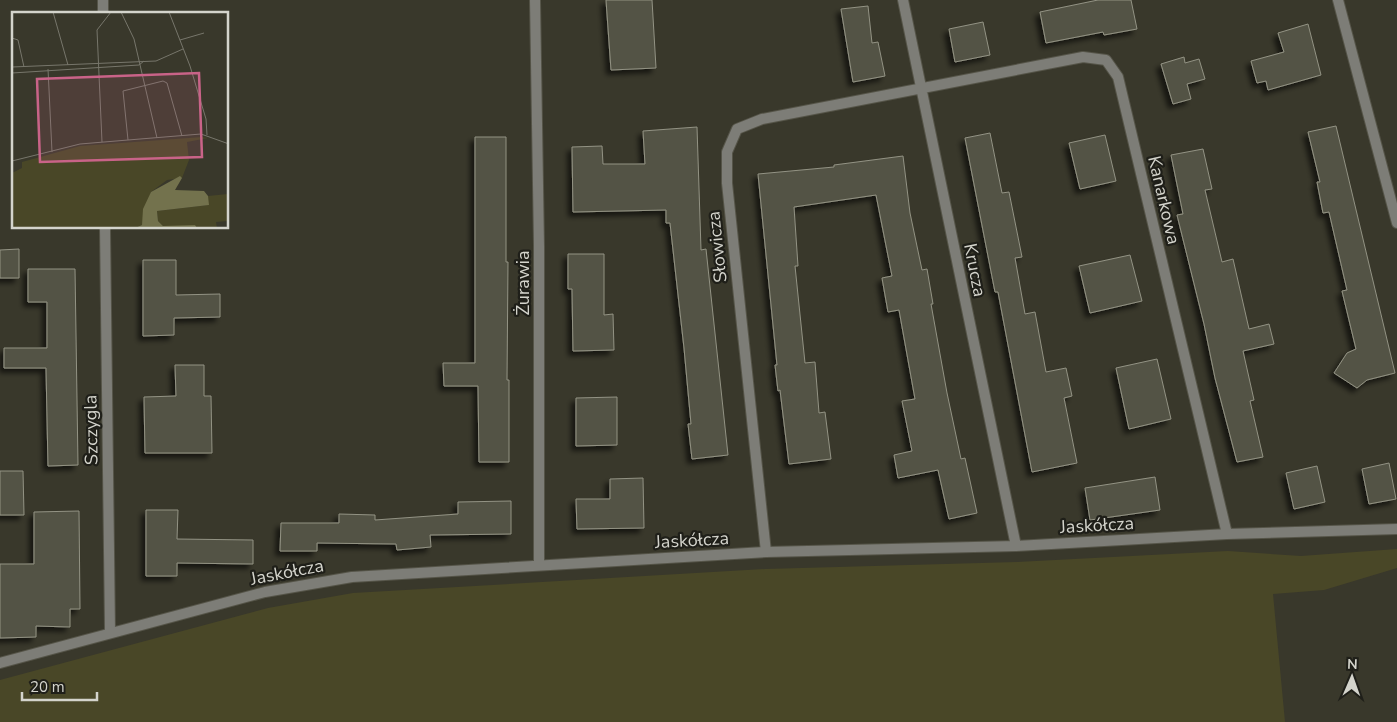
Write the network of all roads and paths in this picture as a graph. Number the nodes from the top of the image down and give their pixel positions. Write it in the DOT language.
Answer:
graph roads {
  1 [pos="535,0"];
  2 [pos="903,0"];
  3 [pos="1338,0"];
  4 [pos="922,90"];
  5 [pos="1397,223"];
  6 [pos="105,229"];
  7 [pos="1397,529"];
  8 [pos="1227,534"];
  9 [pos="1016,546"];
  10 [pos="766,552"];
  11 [pos="540,565"];
  12 [pos="110,632"];
  13 [pos="0,663"];
  1 -- 11 [label="street, Żurawia"];
  2 -- 4 [label="street, Krucza"];
  3 -- 5 [label="street"];
  4 -- 8 [label="street, Kanarkowa"];
  4 -- 9 [label="street, Krucza"];
  4 -- 10 [label="street, Słowicza"];
  6 -- 12 [label="street, Szczygla"];
  7 -- 8 [label="street, Jaskółcza"];
  8 -- 9 [label="street, Jaskółcza"];
  9 -- 10 [label="street, Jaskółcza"];
  10 -- 11 [label="street, Jaskółcza"];
  11 -- 12 [label="street, Jaskółcza"];
  12 -- 13 [label="street, Jaskółcza"];
}
